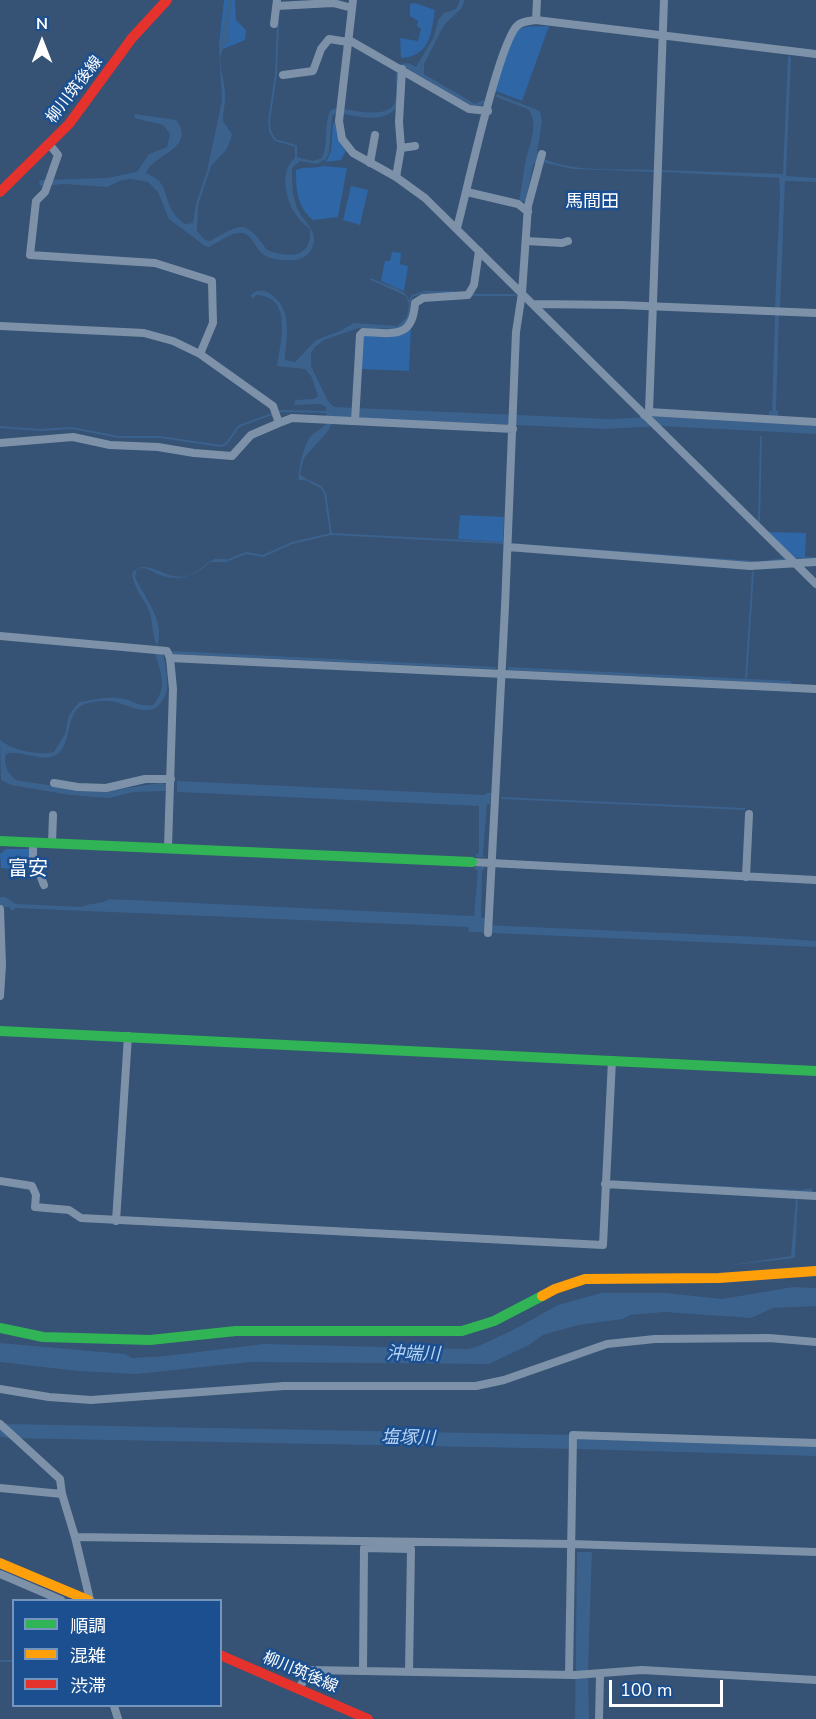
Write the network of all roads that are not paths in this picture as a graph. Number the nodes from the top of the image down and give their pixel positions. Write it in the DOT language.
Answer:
graph roads {
  1 [pos="537,0"];
  2 [pos="664,0"];
  3 [pos="163,1"];
  4 [pos="277,3"];
  5 [pos="353,4"];
  6 [pos="536,20"];
  7 [pos="274,24"];
  8 [pos="663,37"];
  9 [pos="348,41"];
  10 [pos="816,54"];
  11 [pos="402,69"];
  12 [pos="283,75"];
  13 [pos="488,111"];
  14 [pos="375,135"];
  15 [pos="50,145"];
  16 [pos="415,146"];
  17 [pos="401,148"];
  18 [pos="542,154"];
  19 [pos="370,163"];
  20 [pos="396,177"];
  21 [pos="2,187"];
  22 [pos="467,192"];
  23 [pos="528,212"];
  24 [pos="457,228"];
  25 [pos="526,241"];
  26 [pos="568,241"];
  27 [pos="479,251"];
  28 [pos="522,293"];
  29 [pos="533,304"];
  30 [pos="652,307"];
  31 [pos="816,313"];
  32 [pos="0,326"];
  33 [pos="200,354"];
  34 [pos="646,415"];
  35 [pos="355,421"];
  36 [pos="816,422"];
  37 [pos="279,423"];
  38 [pos="513,429"];
  39 [pos="0,443"];
  40 [pos="508,547"];
  41 [pos="816,562"];
  42 [pos="795,563"];
  43 [pos="816,584"];
  44 [pos="0,636"];
  45 [pos="170,658"];
  46 [pos="502,674"];
  47 [pos="816,689"];
  48 [pos="171,780"];
  49 [pos="54,783"];
  50 [pos="748,814"];
  51 [pos="53,815"];
  52 [pos="0,841"];
  53 [pos="33,844"];
  54 [pos="52,844"];
  55 [pos="168,847"];
  56 [pos="472,862"];
  57 [pos="489,863"];
  58 [pos="746,877"];
  59 [pos="816,880"];
  60 [pos="44,885"];
  61 [pos="0,909"];
  62 [pos="488,933"];
  63 [pos="0,996"];
  64 [pos="0,1031"];
  65 [pos="128,1036"];
  66 [pos="612,1060"];
  67 [pos="816,1071"];
  68 [pos="0,1181"];
  69 [pos="605,1184"];
  70 [pos="816,1196"];
  71 [pos="116,1221"];
  72 [pos="816,1271"];
  73 [pos="0,1328"];
  74 [pos="816,1342"];
  75 [pos="0,1389"];
  76 [pos="0,1424"];
  77 [pos="816,1443"];
  78 [pos="0,1488"];
  79 [pos="62,1494"];
  80 [pos="75,1537"];
  81 [pos="571,1544"];
  82 [pos="816,1552"];
  83 [pos="0,1563"];
  84 [pos="0,1574"];
  85 [pos="59,1599"];
  86 [pos="87,1599"];
  87 [pos="89,1599"];
  88 [pos="222,1656"];
  89 [pos="363,1671"];
  90 [pos="409,1672"];
  91 [pos="572,1675"];
  92 [pos="597,1675"];
  93 [pos="816,1680"];
  94 [pos="298,1689"];
  95 [pos="368,1719"];
  96 [pos="599,1719"];
  1 -- 6 [label="street"];
  2 -- 8 [label="street"];
  3 -- 15 [label="street, 柳川筑後線"];
  4 -- 5 [label="street"];
  4 -- 7 [label="street"];
  5 -- 9 [label="street"];
  6 -- 8 [label="street"];
  6 -- 13 [label="street"];
  8 -- 10 [label="street"];
  8 -- 30 [label="street"];
  9 -- 11 [label="street"];
  9 -- 12 [label="street"];
  9 -- 19 [label="street"];
  11 -- 13 [label="street"];
  11 -- 17 [label="street"];
  13 -- 22 [label="street"];
  14 -- 19 [label="street"];
  15 -- 21 [label="street, 柳川筑後線"];
  15 -- 33 [label="street"];
  16 -- 17 [label="street"];
  17 -- 20 [label="street"];
  18 -- 23 [label="street"];
  19 -- 20 [label="street"];
  20 -- 24 [label="street"];
  22 -- 23 [label="street"];
  22 -- 24 [label="street"];
  23 -- 25 [label="street"];
  24 -- 27 [label="street"];
  25 -- 26 [label="street"];
  25 -- 28 [label="street"];
  27 -- 28 [label="street"];
  27 -- 35 [label="street"];
  28 -- 29 [label="street"];
  28 -- 38 [label="street"];
  29 -- 30 [label="street"];
  29 -- 34 [label="street"];
  30 -- 31 [label="street"];
  30 -- 34 [label="street"];
  32 -- 33 [label="street"];
  33 -- 37 [label="street"];
  34 -- 36 [label="street"];
  34 -- 42 [label="street"];
  35 -- 37 [label="street"];
  35 -- 38 [label="street"];
  37 -- 39 [label="street"];
  38 -- 40 [label="street"];
  40 -- 42 [label="street"];
  40 -- 46 [label="street"];
  41 -- 42 [label="street"];
  42 -- 43 [label="street"];
  44 -- 45 [label="street"];
  45 -- 46 [label="street"];
  45 -- 48 [label="street"];
  46 -- 47 [label="street"];
  46 -- 57 [label="street"];
  48 -- 49 [label="street"];
  48 -- 55 [label="street"];
  50 -- 58 [label="street"];
  51 -- 54 [label="street"];
  52 -- 53 [label="street"];
  53 -- 54 [label="street"];
  53 -- 60 [label="street"];
  54 -- 55 [label="street"];
  55 -- 56 [label="street"];
  56 -- 57 [label="street"];
  57 -- 58 [label="street"];
  57 -- 62 [label="street"];
  58 -- 59 [label="street"];
  61 -- 63 [label="street"];
  64 -- 65 [label="street"];
  65 -- 66 [label="street"];
  65 -- 71 [label="street"];
  66 -- 67 [label="street"];
  66 -- 69 [label="street"];
  68 -- 71 [label="street"];
  69 -- 70 [label="street"];
  69 -- 71 [label="street"];
  72 -- 73 [label="street"];
  74 -- 75 [label="street"];
  76 -- 79 [label="street"];
  77 -- 81 [label="street"];
  78 -- 79 [label="street"];
  79 -- 80 [label="street"];
  80 -- 81 [label="street"];
  80 -- 87 [label="street"];
  81 -- 82 [label="street"];
  81 -- 91 [label="street"];
  83 -- 86 [label="street"];
  84 -- 85 [label="street"];
  88 -- 94 [label="street, 柳川筑後線"];
  89 -- 90 [label="street"];
  89 -- 90 [label="street"];
  89 -- 94 [label="street"];
  90 -- 91 [label="street"];
  91 -- 92 [label="street"];
  92 -- 93 [label="street"];
  92 -- 96 [label="street"];
  94 -- 95 [label="street, 柳川筑後線"];
}
